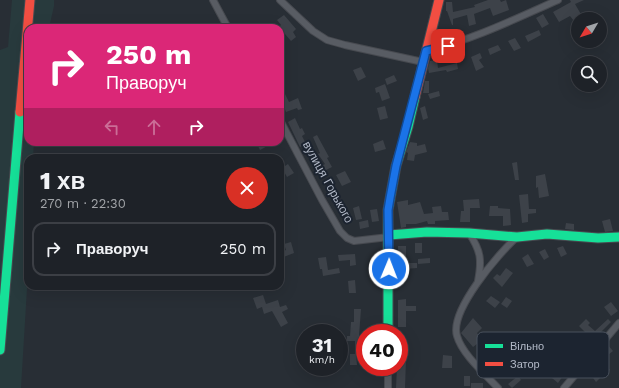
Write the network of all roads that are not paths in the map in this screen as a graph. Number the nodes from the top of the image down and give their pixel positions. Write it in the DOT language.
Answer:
graph roads {
  1 [pos="30,0"];
  2 [pos="213,0"];
  3 [pos="280,0"];
  4 [pos="439,0"];
  5 [pos="558,0"];
  6 [pos="28,24"];
  7 [pos="226,24"];
  8 [pos="426,51"];
  9 [pos="423,62"];
  10 [pos="24,70"];
  11 [pos="284,127"];
  12 [pos="469,232"];
  13 [pos="389,236"];
  14 [pos="517,237"];
  15 [pos="619,237"];
  16 [pos="478,282"];
  17 [pos="619,323"];
  18 [pos="388,324"];
  19 [pos="609,335"];
  20 [pos="0,350"];
  21 [pos="477,364"];
  22 [pos="388,376"];
  23 [pos="489,378"];
  24 [pos="572,378"];
  25 [pos="388,388"];
  26 [pos="498,388"];
  27 [pos="564,388"];
  1 -- 6 [label="main road"];
  2 -- 7 [label="street"];
  3 -- 9 [label="street"];
  4 -- 8 [label="main road"];
  5 -- 8 [label="street"];
  8 -- 9 [label="main road"];
  9 -- 13 [label="main road"];
  10 -- 20 [label="main road"];
  11 -- 13 [label="street, вулиця Горького"];
  12 -- 13 [label="main road, вулиця Горького"];
  12 -- 14 [label="main road, вулиця Горького"];
  12 -- 16 [label="street"];
  13 -- 18 [label="main road"];
  14 -- 15 [label="main road, вулиця Горького"];
  14 -- 16 [label="street"];
  16 -- 21 [label="street"];
  17 -- 19 [label="street"];
  22 -- 25 [label="street"];
  23 -- 26 [label="street"];
  24 -- 27 [label="street"];
}
